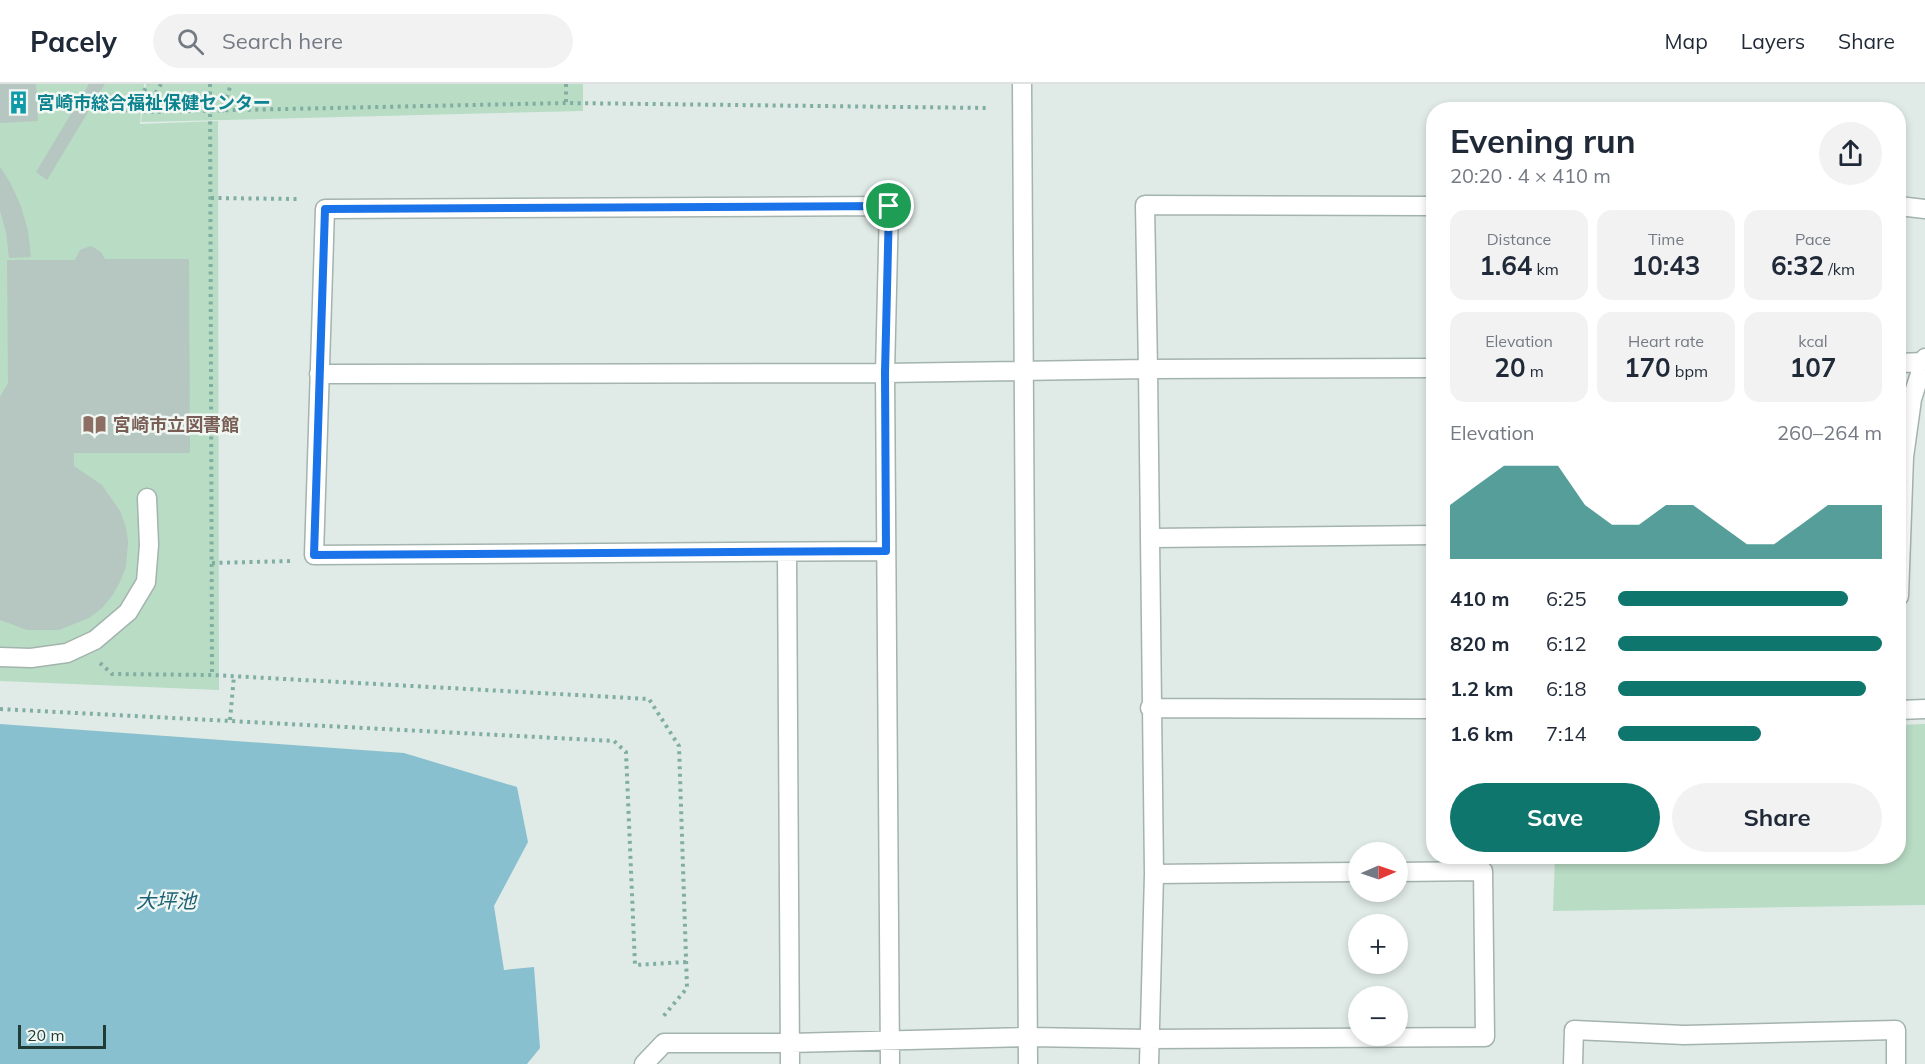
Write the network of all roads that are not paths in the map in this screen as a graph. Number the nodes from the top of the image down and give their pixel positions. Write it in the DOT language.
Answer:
graph roads {
  1 [pos="1022,84"];
  2 [pos="1426,206"];
  3 [pos="1906,207"];
  4 [pos="1925,209"];
  5 [pos="1924,360"];
  6 [pos="1906,362"];
  7 [pos="1426,368"];
  8 [pos="1148,369"];
  9 [pos="1024,370"];
  10 [pos="885,373"];
  11 [pos="319,374"];
  12 [pos="1906,442"];
  13 [pos="147,498"];
  14 [pos="1426,536"];
  15 [pos="1151,538"];
  16 [pos="886,551"];
  17 [pos="787,553"];
  18 [pos="0,657"];
  19 [pos="1150,708"];
  20 [pos="1426,708"];
  21 [pos="1925,709"];
  22 [pos="1906,710"];
  23 [pos="1348,872"];
  24 [pos="1408,872"];
  25 [pos="1154,874"];
  26 [pos="1028,1037"];
  27 [pos="1149,1039"];
  28 [pos="890,1041"];
  29 [pos="790,1043"];
  30 [pos="644,1064"];
  31 [pos="790,1064"];
  32 [pos="890,1064"];
  33 [pos="1028,1064"];
  34 [pos="1149,1064"];
  35 [pos="1573,1064"];
  36 [pos="1896,1064"];
  1 -- 9 [label="street"];
  2 -- 8 [label="street"];
  3 -- 4 [label="street"];
  5 -- 6 [label="street"];
  5 -- 12 [label="street"];
  7 -- 8 [label="street"];
  8 -- 9 [label="street"];
  8 -- 15 [label="street"];
  9 -- 10 [label="street"];
  9 -- 26 [label="street"];
  10 -- 11 [label="street"];
  10 -- 11 [label="street"];
  10 -- 16 [label="street"];
  11 -- 17 [label="street"];
  13 -- 18 [label="street"];
  14 -- 15 [label="street"];
  15 -- 19 [label="street"];
  16 -- 17 [label="street"];
  16 -- 28 [label="street"];
  17 -- 29 [label="street"];
  19 -- 20 [label="street"];
  19 -- 25 [label="street"];
  21 -- 22 [label="street"];
  23 -- 25 [label="street"];
  24 -- 27 [label="street"];
  25 -- 27 [label="street"];
  26 -- 27 [label="street"];
  26 -- 28 [label="street"];
  26 -- 33 [label="street"];
  27 -- 34 [label="street"];
  28 -- 29 [label="street"];
  28 -- 32 [label="street"];
  29 -- 30 [label="street"];
  29 -- 31 [label="street"];
  35 -- 36 [label="street"];
}
